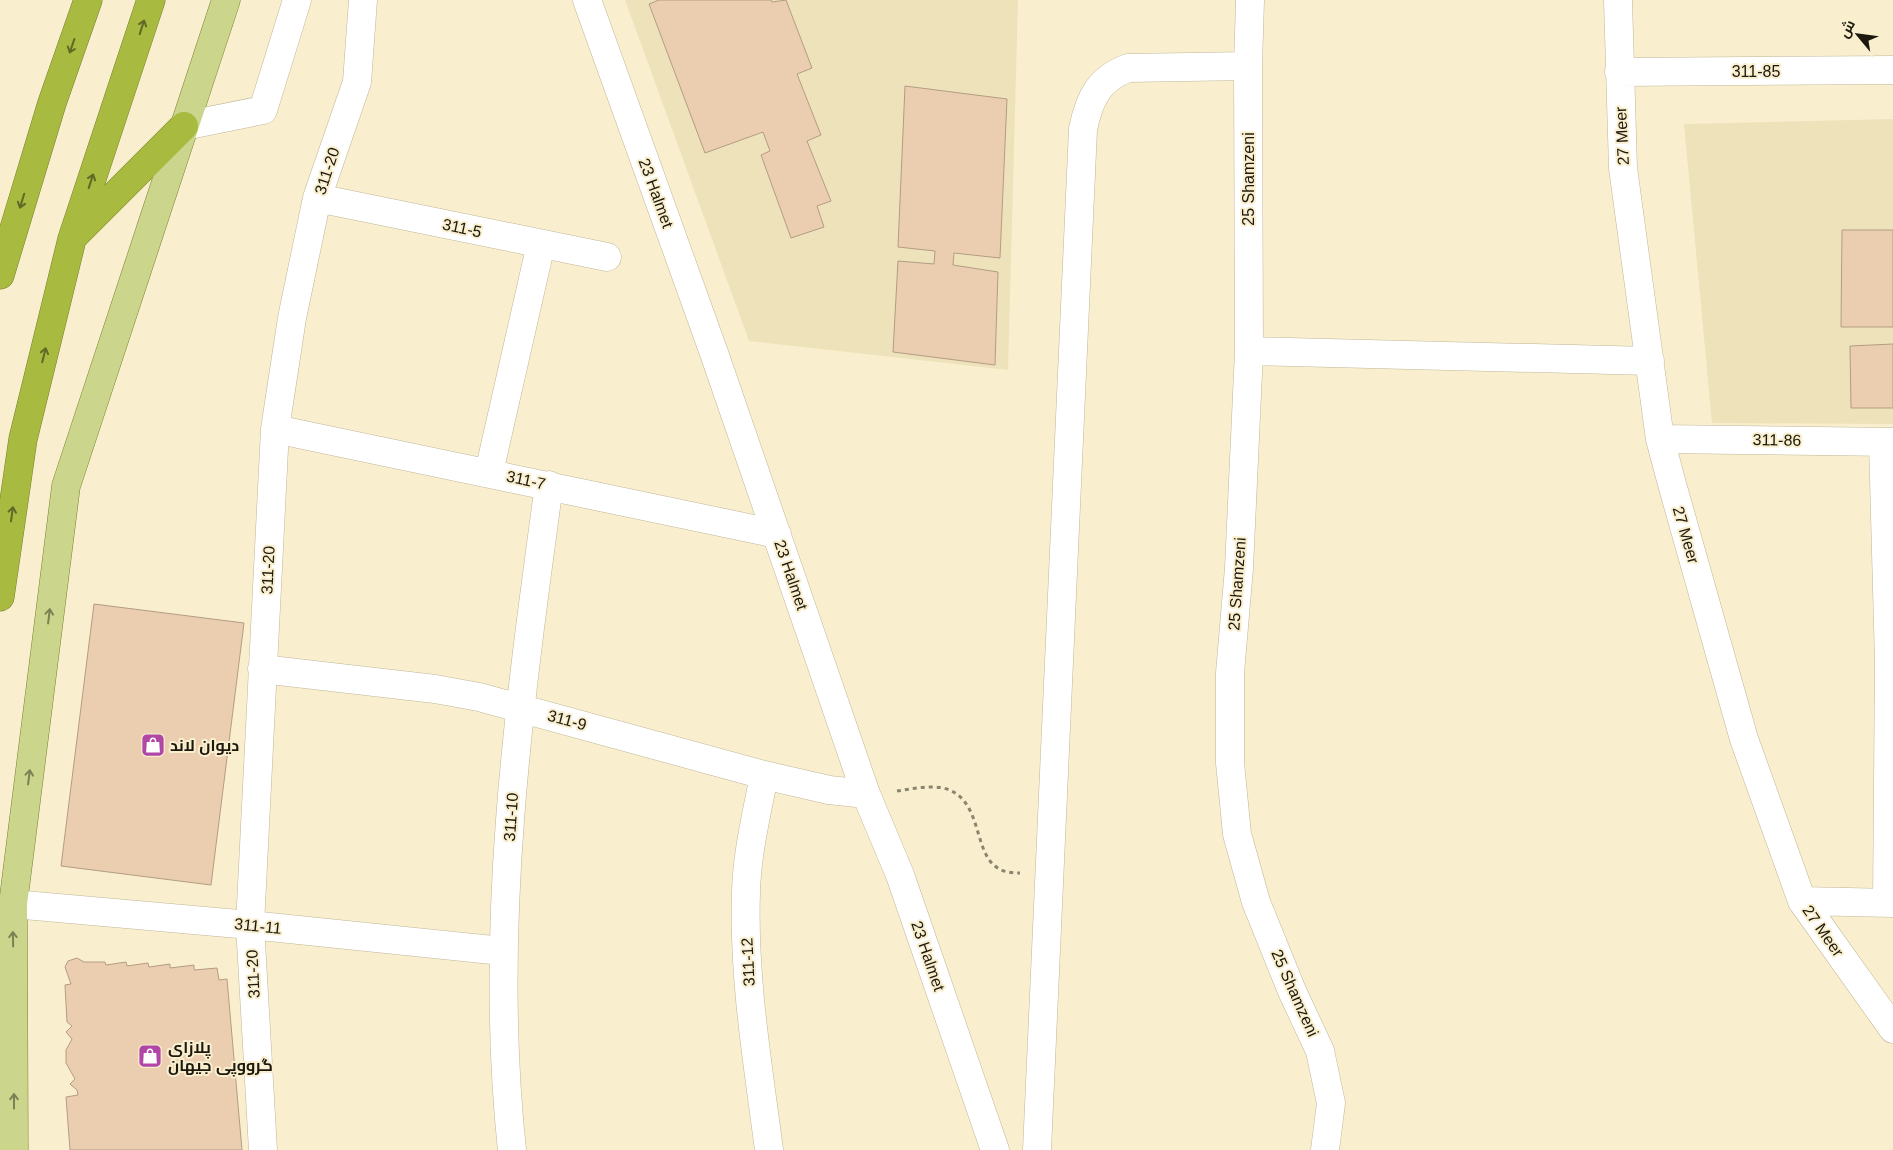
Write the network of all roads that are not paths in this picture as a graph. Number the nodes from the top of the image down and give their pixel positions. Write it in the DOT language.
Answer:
graph roads {
  1 [pos="88,0"];
  2 [pos="151,0"];
  3 [pos="226,0"];
  4 [pos="297,0"];
  5 [pos="363,0"];
  6 [pos="586,0"];
  7 [pos="1250,0"];
  8 [pos="1618,0"];
  9 [pos="1248,66"];
  10 [pos="1893,70"];
  11 [pos="1620,72"];
  12 [pos="184,126"];
  13 [pos="318,198"];
  14 [pos="72,239"];
  15 [pos="541,244"];
  16 [pos="607,257"];
  17 [pos="0,275"];
  18 [pos="1249,351"];
  19 [pos="1650,361"];
  20 [pos="275,429"];
  21 [pos="1660,439"];
  22 [pos="1888,442"];
  23 [pos="489,472"];
  24 [pos="549,485"];
  25 [pos="777,534"];
  26 [pos="0,597"];
  27 [pos="1891,662"];
  28 [pos="262,669"];
  29 [pos="519,707"];
  30 [pos="764,774"];
  31 [pos="866,794"];
  32 [pos="1802,901"];
  33 [pos="1890,903"];
  34 [pos="13,904"];
  35 [pos="250,925"];
  36 [pos="502,951"];
  37 [pos="1893,1030"];
  38 [pos="14,1150"];
  39 [pos="263,1150"];
  40 [pos="512,1150"];
  41 [pos="769,1150"];
  42 [pos="995,1150"];
  43 [pos="1037,1150"];
  44 [pos="1325,1150"];
  1 -- 17 [label="highway, one-way"];
  14 -- 2 [label="highway, one-way"];
  3 -- 12 [label="main road"];
  4 -- 12 [label="street"];
  5 -- 13 [label="street, 311-20"];
  6 -- 25 [label="street, 23 Halmet"];
  7 -- 9 [label="street, 25 Shamzeni"];
  8 -- 11 [label="street, 27 Meer"];
  9 -- 18 [label="street, 25 Shamzeni"];
  9 -- 43 [label="street"];
  10 -- 11 [label="street, 311-85"];
  11 -- 19 [label="street, 27 Meer"];
  12 -- 14 [label="highway"];
  34 -- 12 [label="main road, one-way"];
  13 -- 15 [label="street, 311-5"];
  13 -- 20 [label="street, 311-20"];
  26 -- 14 [label="highway, one-way"];
  15 -- 16 [label="street, 311-5"];
  15 -- 23 [label="street"];
  18 -- 19 [label="street"];
  18 -- 44 [label="street, 25 Shamzeni"];
  19 -- 21 [label="street, 27 Meer"];
  20 -- 23 [label="street, 311-7"];
  20 -- 28 [label="street, 311-20"];
  21 -- 22 [label="street, 311-86"];
  21 -- 32 [label="street, 27 Meer"];
  22 -- 27 [label="street"];
  23 -- 24 [label="street, 311-7"];
  24 -- 25 [label="street, 311-7"];
  24 -- 29 [label="street, 311-10"];
  25 -- 31 [label="street, 23 Halmet"];
  27 -- 33 [label="street"];
  28 -- 29 [label="street, 311-9"];
  28 -- 35 [label="street, 311-20"];
  29 -- 30 [label="street, 311-9"];
  29 -- 36 [label="street, 311-10"];
  30 -- 31 [label="street, 311-9"];
  30 -- 41 [label="street, 311-12"];
  31 -- 42 [label="street, 23 Halmet"];
  32 -- 33 [label="street"];
  32 -- 37 [label="street, 27 Meer"];
  34 -- 35 [label="street, 311-11"];
  38 -- 34 [label="main road, one-way"];
  35 -- 36 [label="street, 311-11"];
  35 -- 39 [label="street, 311-20"];
  36 -- 40 [label="street, 311-10"];
}
